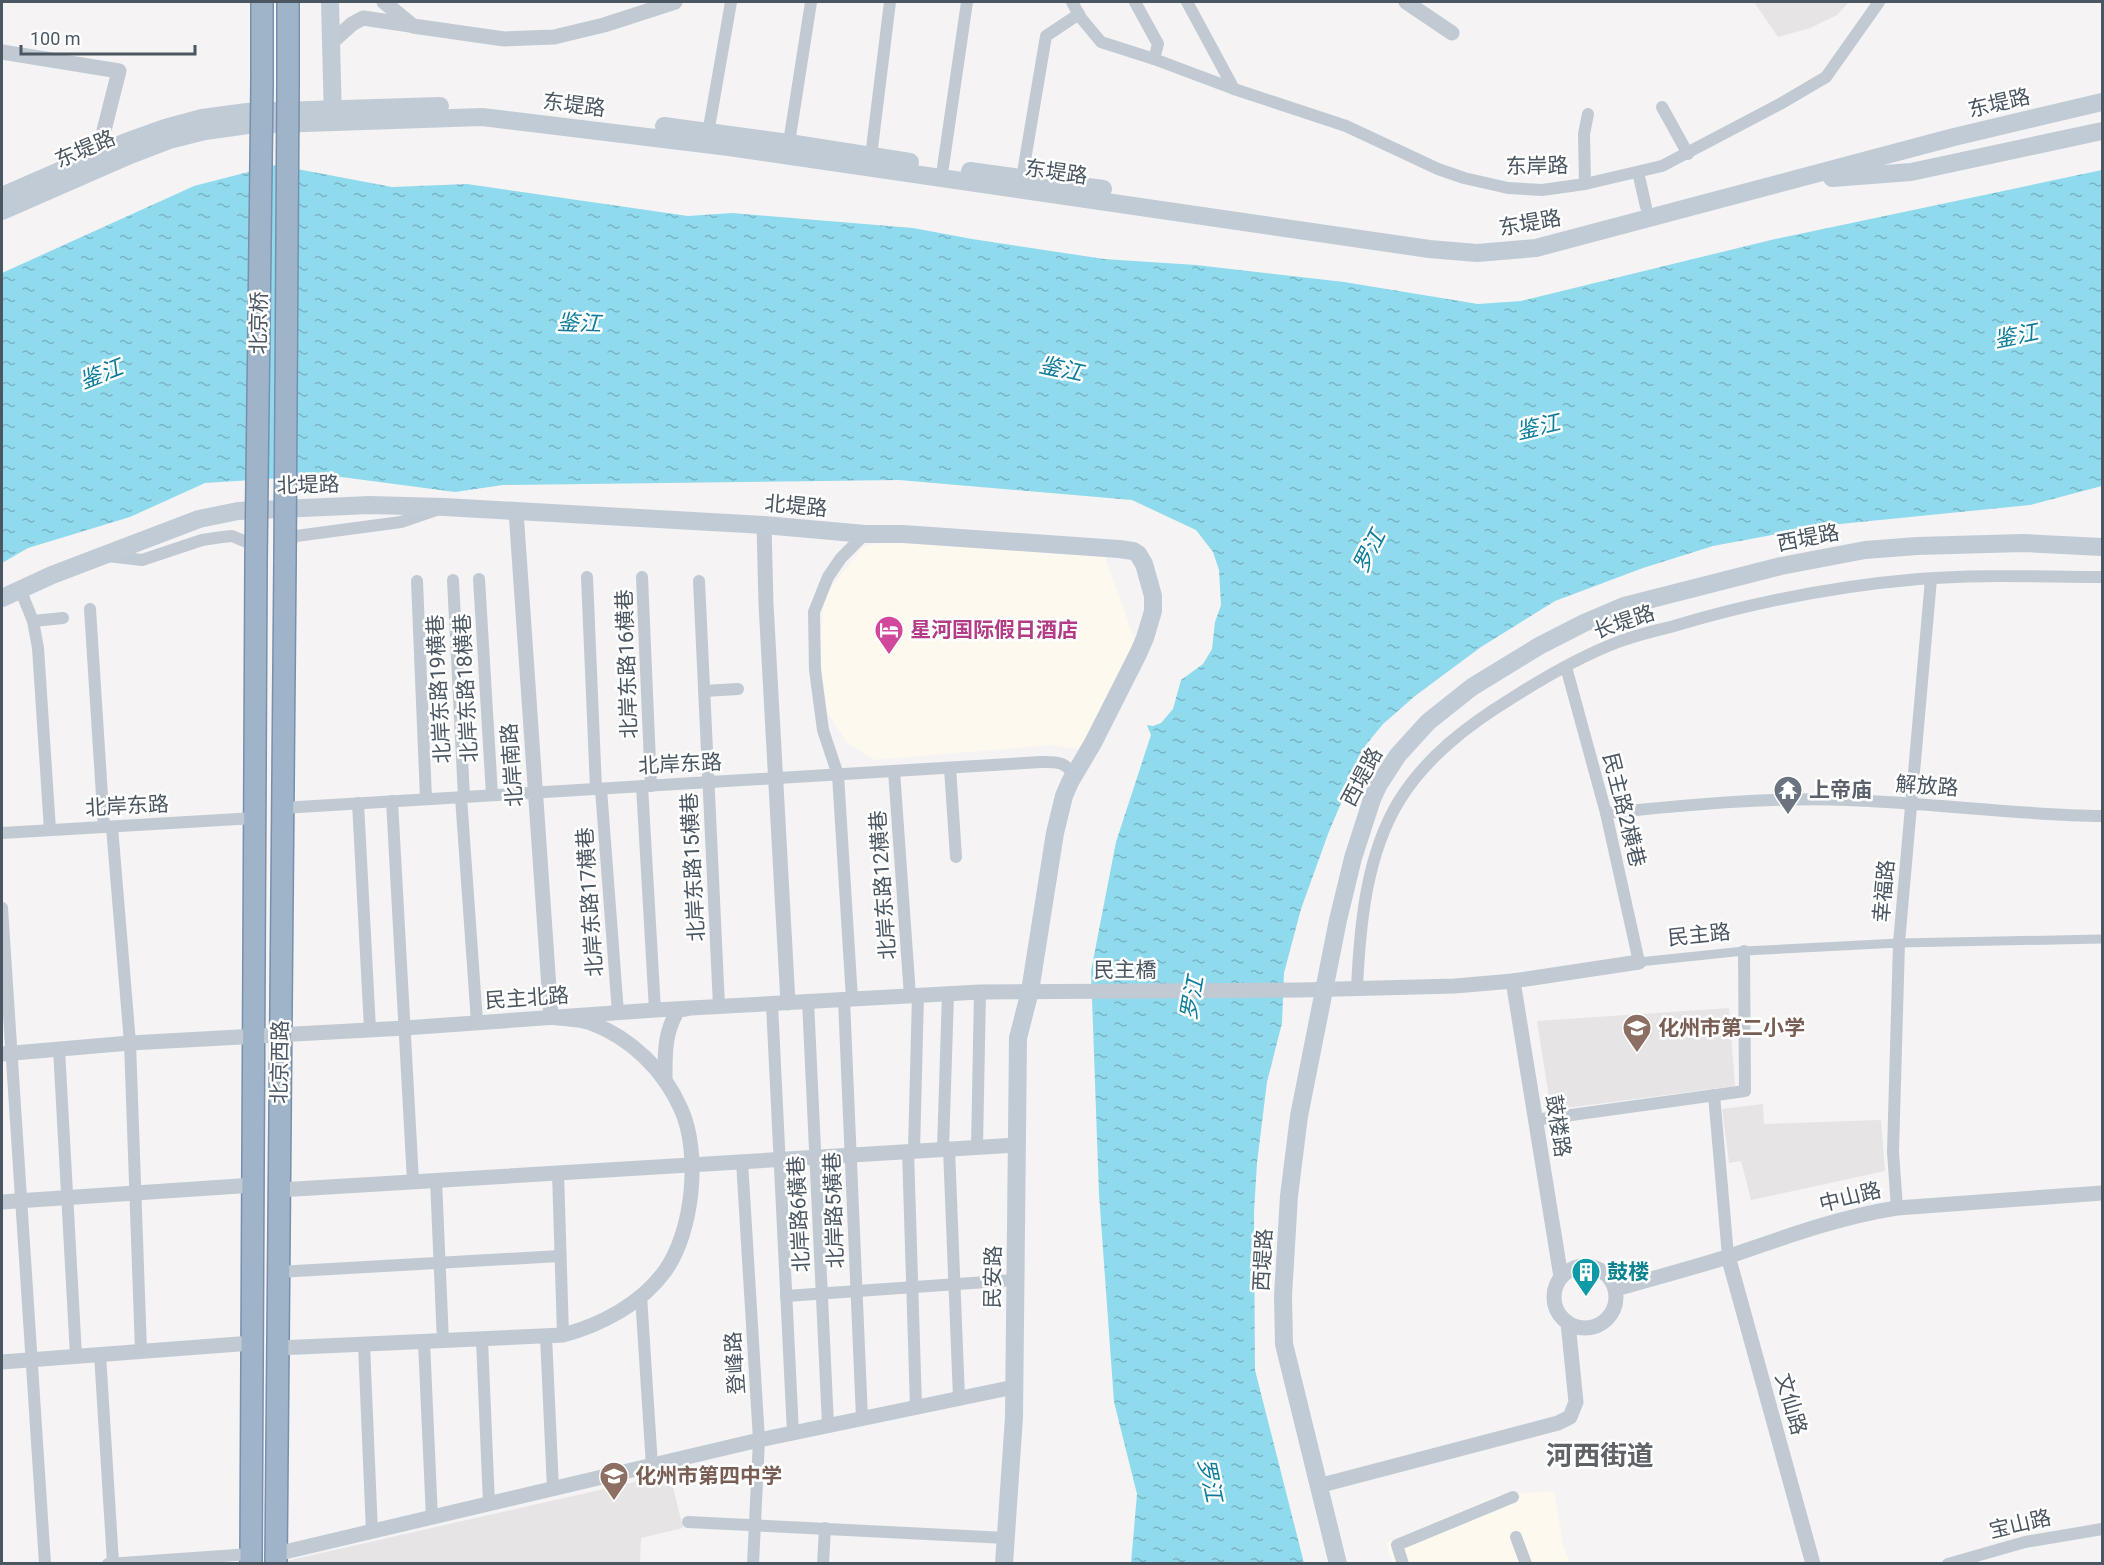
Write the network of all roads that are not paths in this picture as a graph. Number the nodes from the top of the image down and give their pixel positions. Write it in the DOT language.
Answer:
graph roads {
  1 [pos="262,2"];
  2 [pos="288,2"];
  3 [pos="330,2"];
  4 [pos="384,2"];
  5 [pos="675,2"];
  6 [pos="731,2"];
  7 [pos="811,2"];
  8 [pos="890,2"];
  9 [pos="967,2"];
  10 [pos="1072,2"];
  11 [pos="1135,2"];
  12 [pos="1187,2"];
  13 [pos="1406,2"];
  14 [pos="1879,2"];
  15 [pos="1079,14"];
  16 [pos="413,26"];
  17 [pos="1452,33"];
  18 [pos="331,43"];
  19 [pos="2,51"];
  20 [pos="1154,59"];
  21 [pos="1234,89"];
  22 [pos="2103,89"];
  23 [pos="2103,102"];
  24 [pos="1662,107"];
  25 [pos="2035,112"];
  26 [pos="1588,114"];
  27 [pos="333,115"];
  28 [pos="2103,118"];
  29 [pos="2103,131"];
  30 [pos="2060,134"];
  31 [pos="708,138"];
  32 [pos="788,149"];
  33 [pos="98,154"];
  34 [pos="1688,154"];
  35 [pos="871,156"];
  36 [pos="944,167"];
  37 [pos="1638,172"];
  38 [pos="1022,178"];
  39 [pos="1789,181"];
  40 [pos="1585,184"];
  41 [pos="2,196"];
  42 [pos="1646,207"];
  43 [pos="2,211"];
  44 [pos="445,507"];
  45 [pos="516,511"];
  46 [pos="764,525"];
  47 [pos="865,534"];
  48 [pos="2103,547"];
  49 [pos="285,553"];
  50 [pos="256,554"];
  51 [pos="102,556"];
  52 [pos="587,577"];
  53 [pos="642,577"];
  54 [pos="2103,577"];
  55 [pos="479,579"];
  56 [pos="1931,579"];
  57 [pos="453,580"];
  58 [pos="417,581"];
  59 [pos="699,581"];
  60 [pos="20,589"];
  61 [pos="2,598"];
  62 [pos="90,609"];
  63 [pos="63,618"];
  64 [pos="33,621"];
  65 [pos="1566,667"];
  66 [pos="738,688"];
  67 [pos="704,691"];
  68 [pos="950,768"];
  69 [pos="1068,769"];
  70 [pos="894,771"];
  71 [pos="838,774"];
  72 [pos="776,778"];
  73 [pos="708,782"];
  74 [pos="646,786"];
  75 [pos="598,789"];
  76 [pos="535,793"];
  77 [pos="492,795"];
  78 [pos="463,797"];
  79 [pos="426,799"];
  80 [pos="392,801"];
  81 [pos="358,803"];
  82 [pos="1911,803"];
  83 [pos="282,808"];
  84 [pos="1605,813"];
  85 [pos="2103,816"];
  86 [pos="255,818"];
  87 [pos="108,827"];
  88 [pos="50,830"];
  89 [pos="2,833"];
  90 [pos="956,857"];
  91 [pos="2,908"];
  92 [pos="2103,939"];
  93 [pos="1899,943"];
  94 [pos="1744,951"];
  95 [pos="1639,962"];
  96 [pos="1513,981"];
  97 [pos="1357,987"];
  98 [pos="1324,989"];
  99 [pos="1301,990"];
  100 [pos="1030,991"];
  101 [pos="1056,991"];
  102 [pos="980,992"];
  103 [pos="948,994"];
  104 [pos="914,996"];
  105 [pos="848,999"];
  106 [pos="808,1001"];
  107 [pos="789,1003"];
  108 [pos="772,1004"];
  109 [pos="719,1006"];
  110 [pos="698,1008"];
  111 [pos="656,1010"];
  112 [pos="618,1013"];
  113 [pos="550,1017"];
  114 [pos="477,1022"];
  115 [pos="405,1028"];
  116 [pos="370,1029"];
  117 [pos="280,1034"];
  118 [pos="255,1036"];
  119 [pos="130,1043"];
  120 [pos="59,1049"];
  121 [pos="6,1054"];
  122 [pos="665,1081"];
  123 [pos="1714,1095"];
  124 [pos="1535,1120"];
  125 [pos="1017,1144"];
  126 [pos="977,1147"];
  127 [pos="946,1149"];
  128 [pos="911,1151"];
  129 [pos="852,1154"];
  130 [pos="816,1157"];
  131 [pos="780,1159"];
  132 [pos="742,1161"];
  133 [pos="691,1164"];
  134 [pos="558,1172"];
  135 [pos="436,1180"];
  136 [pos="413,1181"];
  137 [pos="254,1185"];
  138 [pos="279,1190"];
  139 [pos="136,1193"];
  140 [pos="2103,1193"];
  141 [pos="66,1198"];
  142 [pos="21,1201"];
  143 [pos="2,1202"];
  144 [pos="1897,1208"];
  145 [pos="560,1256"];
  146 [pos="1728,1256"];
  147 [pos="439,1263"];
  148 [pos="278,1272"];
  149 [pos="1561,1277"];
  150 [pos="1015,1280"];
  151 [pos="954,1284"];
  152 [pos="912,1287"];
  153 [pos="1616,1290"];
  154 [pos="857,1291"];
  155 [pos="822,1293"];
  156 [pos="641,1296"];
  157 [pos="786,1296"];
  158 [pos="1568,1323"];
  159 [pos="563,1335"];
  160 [pos="546,1336"];
  161 [pos="482,1340"];
  162 [pos="424,1342"];
  163 [pos="442,1342"];
  164 [pos="252,1343"];
  165 [pos="364,1345"];
  166 [pos="278,1348"];
  167 [pos="141,1351"];
  168 [pos="100,1354"];
  169 [pos="76,1356"];
  170 [pos="32,1359"];
  171 [pos="2,1362"];
  172 [pos="1014,1387"];
  173 [pos="959,1398"];
  174 [pos="916,1407"];
  175 [pos="862,1418"];
  176 [pos="828,1425"];
  177 [pos="793,1433"];
  178 [pos="759,1440"];
  179 [pos="652,1466"];
  180 [pos="1318,1486"];
  181 [pos="553,1489"];
  182 [pos="1513,1497"];
  183 [pos="489,1504"];
  184 [pos="432,1518"];
  185 [pos="688,1522"];
  186 [pos="755,1525"];
  187 [pos="825,1528"];
  188 [pos="2103,1529"];
  189 [pos="372,1532"];
  190 [pos="1516,1537"];
  191 [pos="1006,1538"];
  192 [pos="251,1559"];
  193 [pos="276,1559"];
  194 [pos="45,1563"];
  195 [pos="110,1563"];
  196 [pos="753,1563"];
  197 [pos="823,1563"];
  198 [pos="1004,1563"];
  199 [pos="1338,1563"];
  200 [pos="1403,1563"];
  201 [pos="1526,1563"];
  202 [pos="1814,1563"];
  203 [pos="1953,1563"];
  1 -- 50 [label="highway, 北京桥, bridge"];
  2 -- 49 [label="highway, 北京桥, bridge"];
  3 -- 18 [label="main road"];
  4 -- 16 [label="street"];
  5 -- 16 [label="street"];
  6 -- 31 [label="street"];
  7 -- 32 [label="street"];
  8 -- 35 [label="street"];
  9 -- 36 [label="street"];
  10 -- 15 [label="street, 东岸路"];
  11 -- 20 [label="street"];
  12 -- 21 [label="street"];
  13 -- 17 [label="street"];
  14 -- 34 [label="street, 东岸路"];
  15 -- 20 [label="street, 东岸路"];
  15 -- 38 [label="street"];
  16 -- 18 [label="street"];
  18 -- 27 [label="main road"];
  19 -- 33 [label="street"];
  20 -- 21 [label="street, 东岸路"];
  21 -- 40 [label="street, 东岸路"];
  22 -- 25 [label="main road, 东堤路"];
  23 -- 25 [label="main road, 东堤路"];
  24 -- 34 [label="street"];
  25 -- 30 [label="main road"];
  25 -- 39 [label="main road, 东堤路"];
  25 -- 42 [label="main road, 东堤路"];
  26 -- 40 [label="street"];
  27 -- 31 [label="main road, 东堤路"];
  27 -- 33 [label="main road, 东堤路"];
  27 -- 43 [label="main road, 东堤路"];
  28 -- 30 [label="main road"];
  29 -- 30 [label="main road"];
  30 -- 39 [label="main road"];
  31 -- 32 [label="main road, 东堤路"];
  32 -- 35 [label="main road, 东堤路"];
  32 -- 39 [label="main road, 东堤路"];
  33 -- 41 [label="main road, 东堤路"];
  34 -- 37 [label="street, 东岸路"];
  35 -- 36 [label="main road, 东堤路"];
  36 -- 38 [label="main road, 东堤路"];
  37 -- 40 [label="street, 东岸路"];
  37 -- 42 [label="street"];
  38 -- 42 [label="main road, 东堤路"];
  44 -- 45 [label="main road, 北堤路"];
  44 -- 49 [label="street"];
  44 -- 51 [label="main road, 北堤路"];
  45 -- 46 [label="main road, 北堤路"];
  45 -- 76 [label="street, 北岸南路"];
  46 -- 47 [label="main road, 北堤路"];
  46 -- 72 [label="street"];
  47 -- 69 [label="main road, 北堤路"];
  47 -- 71 [label="street, 北岸路5橫巷"];
  48 -- 98 [label="main road, 西堤路"];
  49 -- 83 [label="highway, 北京西路"];
  50 -- 51 [label="street"];
  50 -- 86 [label="highway, 北京西路"];
  51 -- 60 [label="main road, 北堤路"];
  52 -- 75 [label="street, 北岸东路17横巷"];
  53 -- 74 [label="street, 北岸东路16横巷"];
  54 -- 56 [label="street, 长堤路"];
  55 -- 77 [label="street, 北岸东路18横巷"];
  56 -- 65 [label="street, 长堤路"];
  56 -- 82 [label="street, 幸福路"];
  57 -- 78 [label="street, 北岸东路19横巷"];
  58 -- 79 [label="street"];
  59 -- 67 [label="street, 北岸东路15横巷"];
  60 -- 61 [label="main road, 北堤路"];
  60 -- 64 [label="street"];
  62 -- 87 [label="street"];
  63 -- 64 [label="street"];
  64 -- 88 [label="street"];
  65 -- 84 [label="street, 民主路2横巷"];
  65 -- 97 [label="street, 长堤路"];
  66 -- 67 [label="street"];
  67 -- 73 [label="street, 北岸东路15横巷"];
  68 -- 69 [label="street, 北岸东路"];
  68 -- 70 [label="street, 北岸东路"];
  68 -- 90 [label="street"];
  69 -- 100 [label="main road, 北堤路"];
  70 -- 71 [label="street, 北岸东路"];
  70 -- 104 [label="street, 北岸东路12横巷"];
  71 -- 72 [label="street, 北岸东路"];
  71 -- 105 [label="street, 北岸路5橫巷"];
  72 -- 73 [label="street, 北岸东路"];
  72 -- 107 [label="street"];
  73 -- 74 [label="street, 北岸东路"];
  73 -- 109 [label="street, 北岸东路15横巷"];
  74 -- 75 [label="street, 北岸东路"];
  74 -- 111 [label="street, 北岸东路16横巷"];
  75 -- 76 [label="street, 北岸东路"];
  75 -- 112 [label="street, 北岸东路17横巷"];
  76 -- 77 [label="street, 北岸东路"];
  76 -- 113 [label="street, 北岸南路"];
  77 -- 78 [label="street, 北岸东路"];
  78 -- 79 [label="street, 北岸东路"];
  78 -- 114 [label="street, 北岸东路19横巷"];
  79 -- 80 [label="street, 北岸东路"];
  80 -- 81 [label="street, 北岸东路"];
  80 -- 115 [label="street"];
  81 -- 83 [label="street, 北岸东路"];
  81 -- 116 [label="street"];
  82 -- 84 [label="street, 解放路"];
  82 -- 85 [label="street, 解放路"];
  82 -- 93 [label="street, 幸福路"];
  83 -- 117 [label="highway, 北京西路"];
  84 -- 95 [label="street, 民主路2横巷"];
  86 -- 87 [label="street, 北岸东路"];
  86 -- 118 [label="highway, 北京西路"];
  87 -- 88 [label="street, 北岸东路"];
  87 -- 119 [label="street"];
  88 -- 89 [label="street, 北岸东路"];
  91 -- 121 [label="street"];
  92 -- 93 [label="street, 民主路"];
  93 -- 94 [label="street, 民主路"];
  93 -- 144 [label="street, 幸福路"];
  94 -- 95 [label="street, 民主路"];
  94 -- 123 [label="street"];
  95 -- 96 [label="street, 民主路"];
  96 -- 97 [label="street, 民主路"];
  96 -- 124 [label="street, 鼓楼路"];
  97 -- 98 [label="street, 民主路"];
  98 -- 99 [label="street, 民主路"];
  98 -- 180 [label="main road, 西堤路"];
  99 -- 101 [label="street, 民主橋"];
  100 -- 101 [label="street, 民主北路"];
  100 -- 102 [label="street, 民主北路"];
  100 -- 125 [label="main road, 民安路"];
  102 -- 103 [label="street, 民主北路"];
  102 -- 126 [label="street"];
  103 -- 104 [label="street, 民主北路"];
  103 -- 127 [label="street"];
  104 -- 105 [label="street, 民主北路"];
  104 -- 128 [label="street, 北岸东路12横巷"];
  105 -- 106 [label="street, 民主北路"];
  105 -- 129 [label="street, 北岸路5橫巷"];
  106 -- 107 [label="street, 民主北路"];
  106 -- 130 [label="street, 北岸路6橫巷"];
  107 -- 108 [label="street, 民主北路"];
  108 -- 109 [label="street, 民主北路"];
  108 -- 131 [label="street"];
  109 -- 110 [label="street, 民主北路"];
  110 -- 111 [label="street, 民主北路"];
  110 -- 122 [label="street"];
  111 -- 112 [label="street, 民主北路"];
  112 -- 113 [label="street, 民主北路"];
  113 -- 114 [label="street, 民主北路"];
  113 -- 122 [label="street"];
  114 -- 115 [label="street, 民主北路"];
  115 -- 116 [label="street, 民主北路"];
  115 -- 136 [label="street"];
  116 -- 117 [label="street, 民主北路"];
  117 -- 118 [label="street, 民主北路"];
  117 -- 138 [label="highway, 北京西路"];
  118 -- 119 [label="street, 民主北路"];
  118 -- 137 [label="highway, 北京西路"];
  119 -- 120 [label="street, 民主北路"];
  119 -- 139 [label="street"];
  120 -- 121 [label="street, 民主北路"];
  120 -- 141 [label="street"];
  121 -- 142 [label="street"];
  122 -- 133 [label="street"];
  123 -- 124 [label="street"];
  123 -- 146 [label="street"];
  124 -- 149 [label="street, 鼓楼路"];
  125 -- 126 [label="street"];
  125 -- 150 [label="main road, 民安路"];
  126 -- 127 [label="street"];
  127 -- 128 [label="street"];
  127 -- 151 [label="street"];
  128 -- 129 [label="street"];
  128 -- 152 [label="street, 北岸东路12横巷"];
  129 -- 130 [label="street"];
  129 -- 154 [label="street, 北岸路5橫巷"];
  130 -- 131 [label="street"];
  130 -- 155 [label="street, 北岸路6橫巷"];
  131 -- 132 [label="street"];
  131 -- 157 [label="street"];
  132 -- 133 [label="street"];
  132 -- 178 [label="street, 登峰路"];
  133 -- 134 [label="street"];
  133 -- 156 [label="street"];
  134 -- 135 [label="street"];
  134 -- 145 [label="street"];
  135 -- 136 [label="street"];
  135 -- 147 [label="street"];
  136 -- 138 [label="street"];
  137 -- 139 [label="street"];
  137 -- 164 [label="highway, 北京西路"];
  138 -- 148 [label="highway, 北京西路"];
  139 -- 141 [label="street"];
  139 -- 167 [label="street"];
  140 -- 144 [label="street, 中山路"];
  141 -- 142 [label="street"];
  141 -- 169 [label="street"];
  142 -- 143 [label="street"];
  142 -- 170 [label="street"];
  144 -- 146 [label="street, 中山路"];
  145 -- 147 [label="street"];
  145 -- 159 [label="street"];
  146 -- 153 [label="street, 中山路"];
  146 -- 202 [label="street, 文仙路"];
  147 -- 148 [label="street"];
  147 -- 163 [label="street"];
  148 -- 166 [label="highway, 北京西路"];
  149 -- 153 [label="street"];
  149 -- 158 [label="street"];
  150 -- 151 [label="street"];
  150 -- 172 [label="main road, 民安路"];
  151 -- 152 [label="street"];
  151 -- 173 [label="street"];
  152 -- 154 [label="street"];
  152 -- 174 [label="street, 北岸东路12横巷"];
  153 -- 158 [label="street"];
  154 -- 155 [label="street"];
  154 -- 175 [label="street, 北岸路5橫巷"];
  155 -- 157 [label="street"];
  155 -- 176 [label="street, 北岸路6橫巷"];
  156 -- 159 [label="street"];
  156 -- 179 [label="street"];
  157 -- 177 [label="street"];
  158 -- 180 [label="street"];
  159 -- 160 [label="street"];
  160 -- 161 [label="street"];
  160 -- 181 [label="street"];
  161 -- 163 [label="street"];
  161 -- 183 [label="street"];
  162 -- 163 [label="street"];
  162 -- 165 [label="street"];
  162 -- 184 [label="street"];
  164 -- 167 [label="street"];
  164 -- 192 [label="highway, 北京西路"];
  165 -- 166 [label="street"];
  165 -- 189 [label="street"];
  166 -- 193 [label="highway, 北京西路"];
  167 -- 168 [label="street"];
  168 -- 169 [label="street"];
  168 -- 195 [label="street"];
  169 -- 170 [label="street"];
  170 -- 171 [label="street"];
  170 -- 194 [label="street"];
  172 -- 173 [label="street"];
  172 -- 191 [label="main road, 民安路"];
  173 -- 174 [label="street"];
  174 -- 175 [label="street"];
  175 -- 176 [label="street"];
  176 -- 177 [label="street"];
  177 -- 178 [label="street"];
  178 -- 179 [label="street"];
  178 -- 186 [label="street, 登峰路"];
  179 -- 181 [label="street"];
  180 -- 199 [label="main road, 西堤路"];
  181 -- 183 [label="street"];
  182 -- 200 [label="street"];
  183 -- 184 [label="street"];
  184 -- 189 [label="street"];
  185 -- 186 [label="street"];
  186 -- 187 [label="street"];
  186 -- 196 [label="street, 登峰路"];
  187 -- 191 [label="street"];
  187 -- 197 [label="street"];
  188 -- 203 [label="street, 宝山路"];
  189 -- 193 [label="street"];
  190 -- 201 [label="street"];
  191 -- 198 [label="main road, 民安路"];
  192 -- 195 [label="street"];
}
